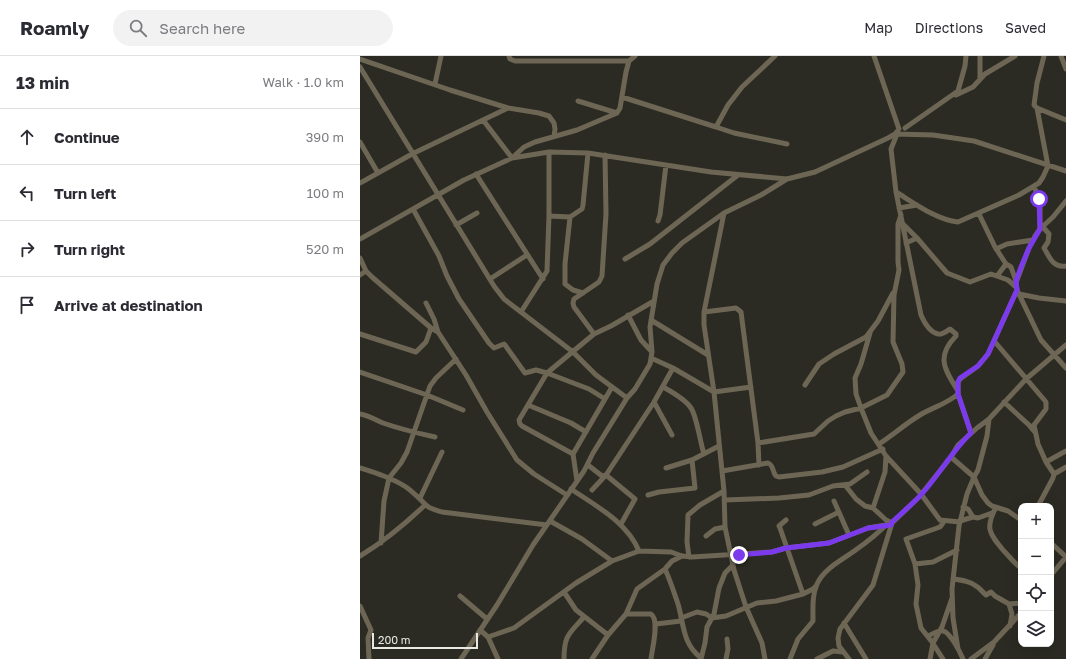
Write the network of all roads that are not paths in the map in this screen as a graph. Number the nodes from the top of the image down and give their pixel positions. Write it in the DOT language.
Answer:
graph roads {
  1 [pos="441,56"];
  2 [pos="509,56"];
  3 [pos="635,56"];
  4 [pos="775,56"];
  5 [pos="874,56"];
  6 [pos="966,56"];
  7 [pos="980,56"];
  8 [pos="1015,56"];
  9 [pos="1044,56"];
  10 [pos="1061,56"];
  11 [pos="360,59"];
  12 [pos="562,59"];
  13 [pos="629,60"];
  14 [pos="360,67"];
  15 [pos="1066,69"];
  16 [pos="980,79"];
  17 [pos="435,84"];
  18 [pos="953,95"];
  19 [pos="622,97"];
  20 [pos="578,101"];
  21 [pos="508,108"];
  22 [pos="1037,108"];
  23 [pos="617,113"];
  24 [pos="483,120"];
  25 [pos="1066,120"];
  26 [pos="897,122"];
  27 [pos="716,128"];
  28 [pos="905,128"];
  29 [pos="896,134"];
  30 [pos="917,135"];
  31 [pos="554,136"];
  32 [pos="360,142"];
  33 [pos="787,144"];
  34 [pos="549,152"];
  35 [pos="588,153"];
  36 [pos="412,154"];
  37 [pos="605,155"];
  38 [pos="512,158"];
  39 [pos="666,165"];
  40 [pos="1048,166"];
  41 [pos="1066,171"];
  42 [pos="378,173"];
  43 [pos="476,174"];
  44 [pos="738,175"];
  45 [pos="787,179"];
  46 [pos="360,183"];
  47 [pos="1034,186"];
  48 [pos="896,192"];
  49 [pos="438,196"];
  50 [pos="1066,201"];
  51 [pos="917,205"];
  52 [pos="899,208"];
  53 [pos="413,209"];
  54 [pos="477,213"];
  55 [pos="724,213"];
  56 [pos="979,214"];
  57 [pos="901,215"];
  58 [pos="549,216"];
  59 [pos="570,217"];
  60 [pos="658,221"];
  61 [pos="902,224"];
  62 [pos="456,225"];
  63 [pos="1041,228"];
  64 [pos="917,238"];
  65 [pos="360,239"];
  66 [pos="1033,240"];
  67 [pos="906,243"];
  68 [pos="996,249"];
  69 [pos="527,255"];
  70 [pos="360,258"];
  71 [pos="625,259"];
  72 [pos="1006,264"];
  73 [pos="1066,266"];
  74 [pos="366,271"];
  75 [pos="360,276"];
  76 [pos="997,276"];
  77 [pos="490,279"];
  78 [pos="543,279"];
  79 [pos="1016,281"];
  80 [pos="895,288"];
  81 [pos="1017,290"];
  82 [pos="583,293"];
  83 [pos="654,301"];
  84 [pos="1066,301"];
  85 [pos="426,303"];
  86 [pos="521,312"];
  87 [pos="704,312"];
  88 [pos="628,315"];
  89 [pos="651,320"];
  90 [pos="431,328"];
  91 [pos="438,332"];
  92 [pos="870,333"];
  93 [pos="360,334"];
  94 [pos="594,334"];
  95 [pos="994,342"];
  96 [pos="1066,345"];
  97 [pos="573,352"];
  98 [pos="652,355"];
  99 [pos="708,355"];
  100 [pos="1054,355"];
  101 [pos="456,359"];
  102 [pos="673,368"];
  103 [pos="1066,368"];
  104 [pos="360,372"];
  105 [pos="547,373"];
  106 [pos="1026,379"];
  107 [pos="805,385"];
  108 [pos="612,387"];
  109 [pos="663,387"];
  110 [pos="751,387"];
  111 [pos="714,392"];
  112 [pos="958,392"];
  113 [pos="427,395"];
  114 [pos="627,398"];
  115 [pos="605,399"];
  116 [pos="654,402"];
  117 [pos="1004,402"];
  118 [pos="528,405"];
  119 [pos="861,408"];
  120 [pos="463,410"];
  121 [pos="360,414"];
  122 [pos="989,419"];
  123 [pos="586,432"];
  124 [pos="414,433"];
  125 [pos="971,433"];
  126 [pos="1036,433"];
  127 [pos="672,435"];
  128 [pos="435,437"];
  129 [pos="758,443"];
  130 [pos="879,444"];
  131 [pos="719,446"];
  132 [pos="883,449"];
  133 [pos="1066,451"];
  134 [pos="442,452"];
  135 [pos="573,454"];
  136 [pos="704,454"];
  137 [pos="886,456"];
  138 [pos="951,457"];
  139 [pos="692,460"];
  140 [pos="1046,462"];
  141 [pos="588,465"];
  142 [pos="759,465"];
  143 [pos="1066,467"];
  144 [pos="360,468"];
  145 [pos="666,468"];
  146 [pos="722,470"];
  147 [pos="867,472"];
  148 [pos="1054,474"];
  149 [pos="605,476"];
  150 [pos="974,477"];
  151 [pos="390,478"];
  152 [pos="577,481"];
  153 [pos="845,485"];
  154 [pos="572,489"];
  155 [pos="592,490"];
  156 [pos="724,491"];
  157 [pos="921,494"];
  158 [pos="567,495"];
  159 [pos="648,495"];
  160 [pos="420,498"];
  161 [pos="725,500"];
  162 [pos="834,501"];
  163 [pos="1040,503"];
  164 [pos="425,504"];
  165 [pos="963,507"];
  166 [pos="996,507"];
  167 [pos="873,508"];
  168 [pos="839,512"];
  169 [pos="992,513"];
  170 [pos="973,517"];
  171 [pos="1018,518"];
  172 [pos="786,520"];
  173 [pos="943,521"];
  174 [pos="960,522"];
  175 [pos="549,523"];
  176 [pos="621,524"];
  177 [pos="815,524"];
  178 [pos="889,524"];
  179 [pos="725,526"];
  180 [pos="849,535"];
  181 [pos="706,536"];
  182 [pos="381,543"];
  183 [pos="1054,546"];
  184 [pos="786,548"];
  185 [pos="957,550"];
  186 [pos="639,551"];
  187 [pos="731,554"];
  188 [pos="360,556"];
  189 [pos="682,556"];
  190 [pos="689,557"];
  191 [pos="1066,557"];
  192 [pos="612,561"];
  193 [pos="915,564"];
  194 [pos="734,565"];
  195 [pos="1018,566"];
  196 [pos="665,569"];
  197 [pos="1054,572"];
  198 [pos="954,578"];
  199 [pos="816,586"];
  200 [pos="564,592"];
  201 [pos="803,594"];
  202 [pos="460,596"];
  203 [pos="952,597"];
  204 [pos="1018,603"];
  205 [pos="1009,604"];
  206 [pos="360,606"];
  207 [pos="746,607"];
  208 [pos="626,614"];
  209 [pos="584,617"];
  210 [pos="1018,617"];
  211 [pos="712,618"];
  212 [pos="487,619"];
  213 [pos="681,620"];
  214 [pos="844,623"];
  215 [pos="656,624"];
  216 [pos="1010,626"];
  217 [pos="480,630"];
  218 [pos="940,631"];
  219 [pos="608,635"];
  220 [pos="928,636"];
  221 [pos="488,637"];
  222 [pos="727,639"];
  223 [pos="994,642"];
  224 [pos="933,644"];
  225 [pos="958,649"];
  226 [pos="843,652"];
  227 [pos="701,658"];
  228 [pos="369,659"];
  229 [pos="461,659"];
  230 [pos="498,659"];
  231 [pos="564,659"];
  232 [pos="592,659"];
  233 [pos="651,659"];
  234 [pos="726,659"];
  235 [pos="765,659"];
  236 [pos="790,659"];
  237 [pos="817,659"];
  238 [pos="849,659"];
  239 [pos="866,659"];
  240 [pos="930,659"];
  241 [pos="943,659"];
  242 [pos="963,659"];
  243 [pos="971,659"];
  244 [pos="985,659"];
  1 -- 17 [label="street"];
  2 -- 12 [label="street"];
  3 -- 13 [label="street"];
  4 -- 27 [label="street"];
  5 -- 26 [label="street"];
  6 -- 18 [label="street"];
  7 -- 16 [label="street"];
  8 -- 16 [label="street"];
  9 -- 22 [label="street"];
  10 -- 15 [label="street"];
  11 -- 17 [label="street"];
  12 -- 13 [label="street"];
  13 -- 19 [label="street"];
  14 -- 36 [label="street"];
  16 -- 18 [label="street"];
  17 -- 21 [label="street"];
  18 -- 28 [label="street"];
  19 -- 23 [label="street"];
  19 -- 27 [label="street"];
  20 -- 23 [label="street"];
  21 -- 24 [label="street"];
  21 -- 31 [label="street"];
  22 -- 25 [label="street"];
  22 -- 40 [label="street"];
  23 -- 31 [label="street"];
  24 -- 36 [label="street"];
  24 -- 38 [label="street"];
  26 -- 28 [label="street"];
  26 -- 29 [label="street"];
  27 -- 33 [label="street"];
  28 -- 30 [label="street"];
  29 -- 30 [label="street"];
  29 -- 45 [label="street"];
  29 -- 48 [label="street"];
  30 -- 40 [label="street"];
  31 -- 38 [label="street"];
  32 -- 42 [label="street"];
  34 -- 35 [label="street"];
  34 -- 38 [label="street"];
  34 -- 58 [label="street"];
  35 -- 37 [label="street"];
  35 -- 59 [label="street"];
  36 -- 42 [label="street"];
  36 -- 49 [label="street"];
  37 -- 39 [label="street"];
  37 -- 82 [label="street"];
  38 -- 43 [label="street"];
  39 -- 44 [label="street"];
  39 -- 60 [label="street"];
  40 -- 41 [label="street"];
  40 -- 47 [label="street"];
  42 -- 46 [label="street"];
  43 -- 49 [label="street"];
  43 -- 69 [label="street"];
  44 -- 45 [label="street"];
  44 -- 71 [label="street"];
  45 -- 55 [label="street"];
  47 -- 56 [label="street"];
  47 -- 63 [label="street"];
  48 -- 51 [label="street"];
  48 -- 52 [label="street"];
  49 -- 53 [label="street"];
  49 -- 62 [label="street"];
  50 -- 63 [label="street"];
  51 -- 52 [label="street"];
  51 -- 56 [label="street"];
  52 -- 57 [label="street"];
  53 -- 65 [label="street"];
  53 -- 105 [label="street"];
  54 -- 62 [label="street"];
  55 -- 83 [label="street"];
  55 -- 87 [label="street"];
  56 -- 68 [label="street"];
  57 -- 61 [label="street"];
  57 -- 80 [label="street"];
  58 -- 59 [label="street"];
  58 -- 78 [label="street"];
  59 -- 82 [label="street"];
  61 -- 64 [label="street"];
  61 -- 67 [label="street"];
  62 -- 77 [label="street"];
  63 -- 66 [label="street"];
  63 -- 73 [label="street"];
  64 -- 67 [label="street"];
  64 -- 76 [label="street"];
  66 -- 68 [label="street"];
  66 -- 79 [label="street"];
  67 -- 112 [label="street"];
  68 -- 72 [label="street"];
  69 -- 77 [label="street"];
  69 -- 78 [label="street"];
  70 -- 74 [label="street"];
  72 -- 76 [label="street"];
  72 -- 79 [label="street"];
  74 -- 75 [label="street"];
  74 -- 90 [label="street"];
  76 -- 81 [label="street"];
  77 -- 86 [label="street"];
  78 -- 86 [label="street"];
  79 -- 81 [label="street"];
  80 -- 92 [label="street"];
  80 -- 119 [label="street"];
  81 -- 84 [label="street"];
  81 -- 95 [label="street"];
  81 -- 100 [label="street"];
  82 -- 94 [label="street"];
  83 -- 88 [label="street"];
  83 -- 89 [label="street"];
  85 -- 91 [label="street"];
  86 -- 97 [label="street"];
  87 -- 99 [label="street"];
  87 -- 110 [label="street"];
  88 -- 94 [label="street"];
  88 -- 98 [label="street"];
  89 -- 98 [label="street"];
  89 -- 99 [label="street"];
  90 -- 91 [label="street"];
  90 -- 93 [label="street"];
  91 -- 101 [label="street"];
  92 -- 107 [label="street"];
  92 -- 119 [label="street"];
  94 -- 97 [label="street"];
  95 -- 106 [label="street"];
  95 -- 112 [label="street"];
  96 -- 100 [label="street"];
  97 -- 105 [label="street"];
  97 -- 108 [label="street"];
  98 -- 102 [label="street"];
  98 -- 114 [label="street"];
  99 -- 111 [label="street"];
  100 -- 103 [label="street"];
  100 -- 106 [label="street"];
  101 -- 113 [label="street"];
  101 -- 158 [label="street"];
  102 -- 109 [label="street"];
  102 -- 111 [label="street"];
  104 -- 113 [label="street"];
  105 -- 115 [label="street"];
  105 -- 118 [label="street"];
  106 -- 117 [label="street"];
  106 -- 126 [label="street"];
  108 -- 114 [label="street"];
  108 -- 115 [label="street"];
  109 -- 116 [label="street"];
  109 -- 136 [label="street"];
  110 -- 111 [label="street"];
  110 -- 129 [label="street"];
  111 -- 131 [label="street"];
  112 -- 125 [label="street"];
  112 -- 130 [label="street"];
  113 -- 120 [label="street"];
  113 -- 124 [label="street"];
  114 -- 141 [label="street"];
  115 -- 123 [label="street"];
  116 -- 127 [label="street"];
  116 -- 149 [label="street"];
  117 -- 122 [label="street"];
  117 -- 126 [label="street"];
  118 -- 123 [label="street"];
  118 -- 135 [label="street"];
  119 -- 129 [label="street"];
  119 -- 130 [label="street"];
  121 -- 124 [label="street"];
  122 -- 125 [label="street"];
  122 -- 150 [label="street"];
  123 -- 135 [label="street"];
  124 -- 128 [label="street"];
  124 -- 151 [label="street"];
  125 -- 138 [label="street"];
  126 -- 140 [label="street"];
  129 -- 142 [label="street"];
  130 -- 132 [label="street"];
  131 -- 136 [label="street"];
  131 -- 146 [label="street"];
  132 -- 137 [label="street"];
  132 -- 142 [label="street"];
  133 -- 140 [label="street"];
  134 -- 160 [label="street"];
  135 -- 152 [label="street"];
  136 -- 139 [label="street"];
  137 -- 157 [label="street"];
  137 -- 167 [label="street"];
  138 -- 150 [label="street"];
  138 -- 157 [label="street"];
  139 -- 145 [label="street"];
  139 -- 159 [label="street"];
  140 -- 148 [label="street"];
  141 -- 149 [label="street"];
  141 -- 152 [label="street"];
  142 -- 146 [label="street"];
  143 -- 148 [label="street"];
  144 -- 151 [label="street"];
  146 -- 156 [label="street"];
  147 -- 153 [label="street"];
  148 -- 163 [label="street"];
  149 -- 155 [label="street"];
  149 -- 176 [label="street"];
  150 -- 165 [label="street"];
  150 -- 166 [label="street"];
  151 -- 160 [label="street"];
  151 -- 182 [label="street"];
  152 -- 154 [label="street"];
  153 -- 161 [label="street"];
  153 -- 167 [label="street"];
  154 -- 158 [label="street"];
  154 -- 176 [label="street"];
  156 -- 161 [label="street"];
  156 -- 190 [label="street"];
  157 -- 173 [label="street"];
  157 -- 178 [label="street"];
  158 -- 175 [label="street"];
  160 -- 164 [label="street"];
  161 -- 179 [label="street"];
  162 -- 168 [label="street"];
  164 -- 175 [label="street"];
  164 -- 182 [label="street"];
  165 -- 170 [label="street"];
  165 -- 174 [label="street"];
  166 -- 169 [label="street"];
  166 -- 171 [label="street"];
  167 -- 178 [label="street"];
  168 -- 177 [label="street"];
  168 -- 180 [label="street"];
  169 -- 170 [label="street"];
  169 -- 195 [label="street"];
  170 -- 174 [label="street"];
  172 -- 184 [label="street"];
  173 -- 174 [label="street"];
  173 -- 193 [label="street"];
  174 -- 185 [label="street"];
  175 -- 192 [label="street"];
  175 -- 212 [label="street"];
  176 -- 186 [label="street"];
  178 -- 180 [label="street"];
  178 -- 199 [label="street"];
  178 -- 214 [label="street"];
  179 -- 181 [label="street"];
  179 -- 187 [label="street"];
  180 -- 184 [label="street"];
  182 -- 188 [label="street"];
  183 -- 191 [label="street"];
  184 -- 187 [label="street"];
  184 -- 201 [label="street"];
  185 -- 193 [label="street"];
  185 -- 198 [label="street"];
  186 -- 189 [label="street"];
  186 -- 192 [label="street"];
  187 -- 190 [label="street"];
  187 -- 194 [label="street"];
  189 -- 190 [label="street"];
  189 -- 196 [label="street"];
  191 -- 197 [label="street"];
  192 -- 200 [label="street"];
  193 -- 220 [label="street"];
  194 -- 207 [label="street"];
  194 -- 211 [label="street"];
  196 -- 208 [label="street"];
  196 -- 213 [label="street"];
  198 -- 203 [label="street"];
  198 -- 205 [label="street"];
  199 -- 201 [label="street"];
  199 -- 236 [label="street"];
  200 -- 209 [label="street"];
  200 -- 221 [label="street"];
  201 -- 207 [label="street"];
  202 -- 212 [label="street"];
  203 -- 218 [label="street"];
  203 -- 225 [label="street"];
  204 -- 205 [label="street"];
  205 -- 216 [label="street"];
  206 -- 228 [label="street"];
  207 -- 211 [label="street"];
  207 -- 235 [label="street"];
  208 -- 215 [label="street"];
  208 -- 219 [label="street"];
  209 -- 219 [label="street"];
  209 -- 231 [label="street"];
  210 -- 216 [label="street"];
  211 -- 213 [label="street"];
  211 -- 227 [label="street"];
  212 -- 217 [label="street"];
  213 -- 215 [label="street"];
  213 -- 227 [label="street"];
  214 -- 226 [label="street"];
  214 -- 239 [label="street"];
  215 -- 233 [label="street"];
  216 -- 223 [label="street"];
  217 -- 221 [label="street"];
  217 -- 229 [label="street"];
  218 -- 220 [label="street"];
  218 -- 224 [label="street"];
  218 -- 225 [label="street"];
  219 -- 232 [label="street"];
  220 -- 224 [label="street"];
  221 -- 230 [label="street"];
  222 -- 234 [label="street"];
  223 -- 243 [label="street"];
  223 -- 244 [label="street"];
  224 -- 240 [label="street"];
  224 -- 241 [label="street"];
  225 -- 242 [label="street"];
  226 -- 237 [label="street"];
  226 -- 238 [label="street"];
}
